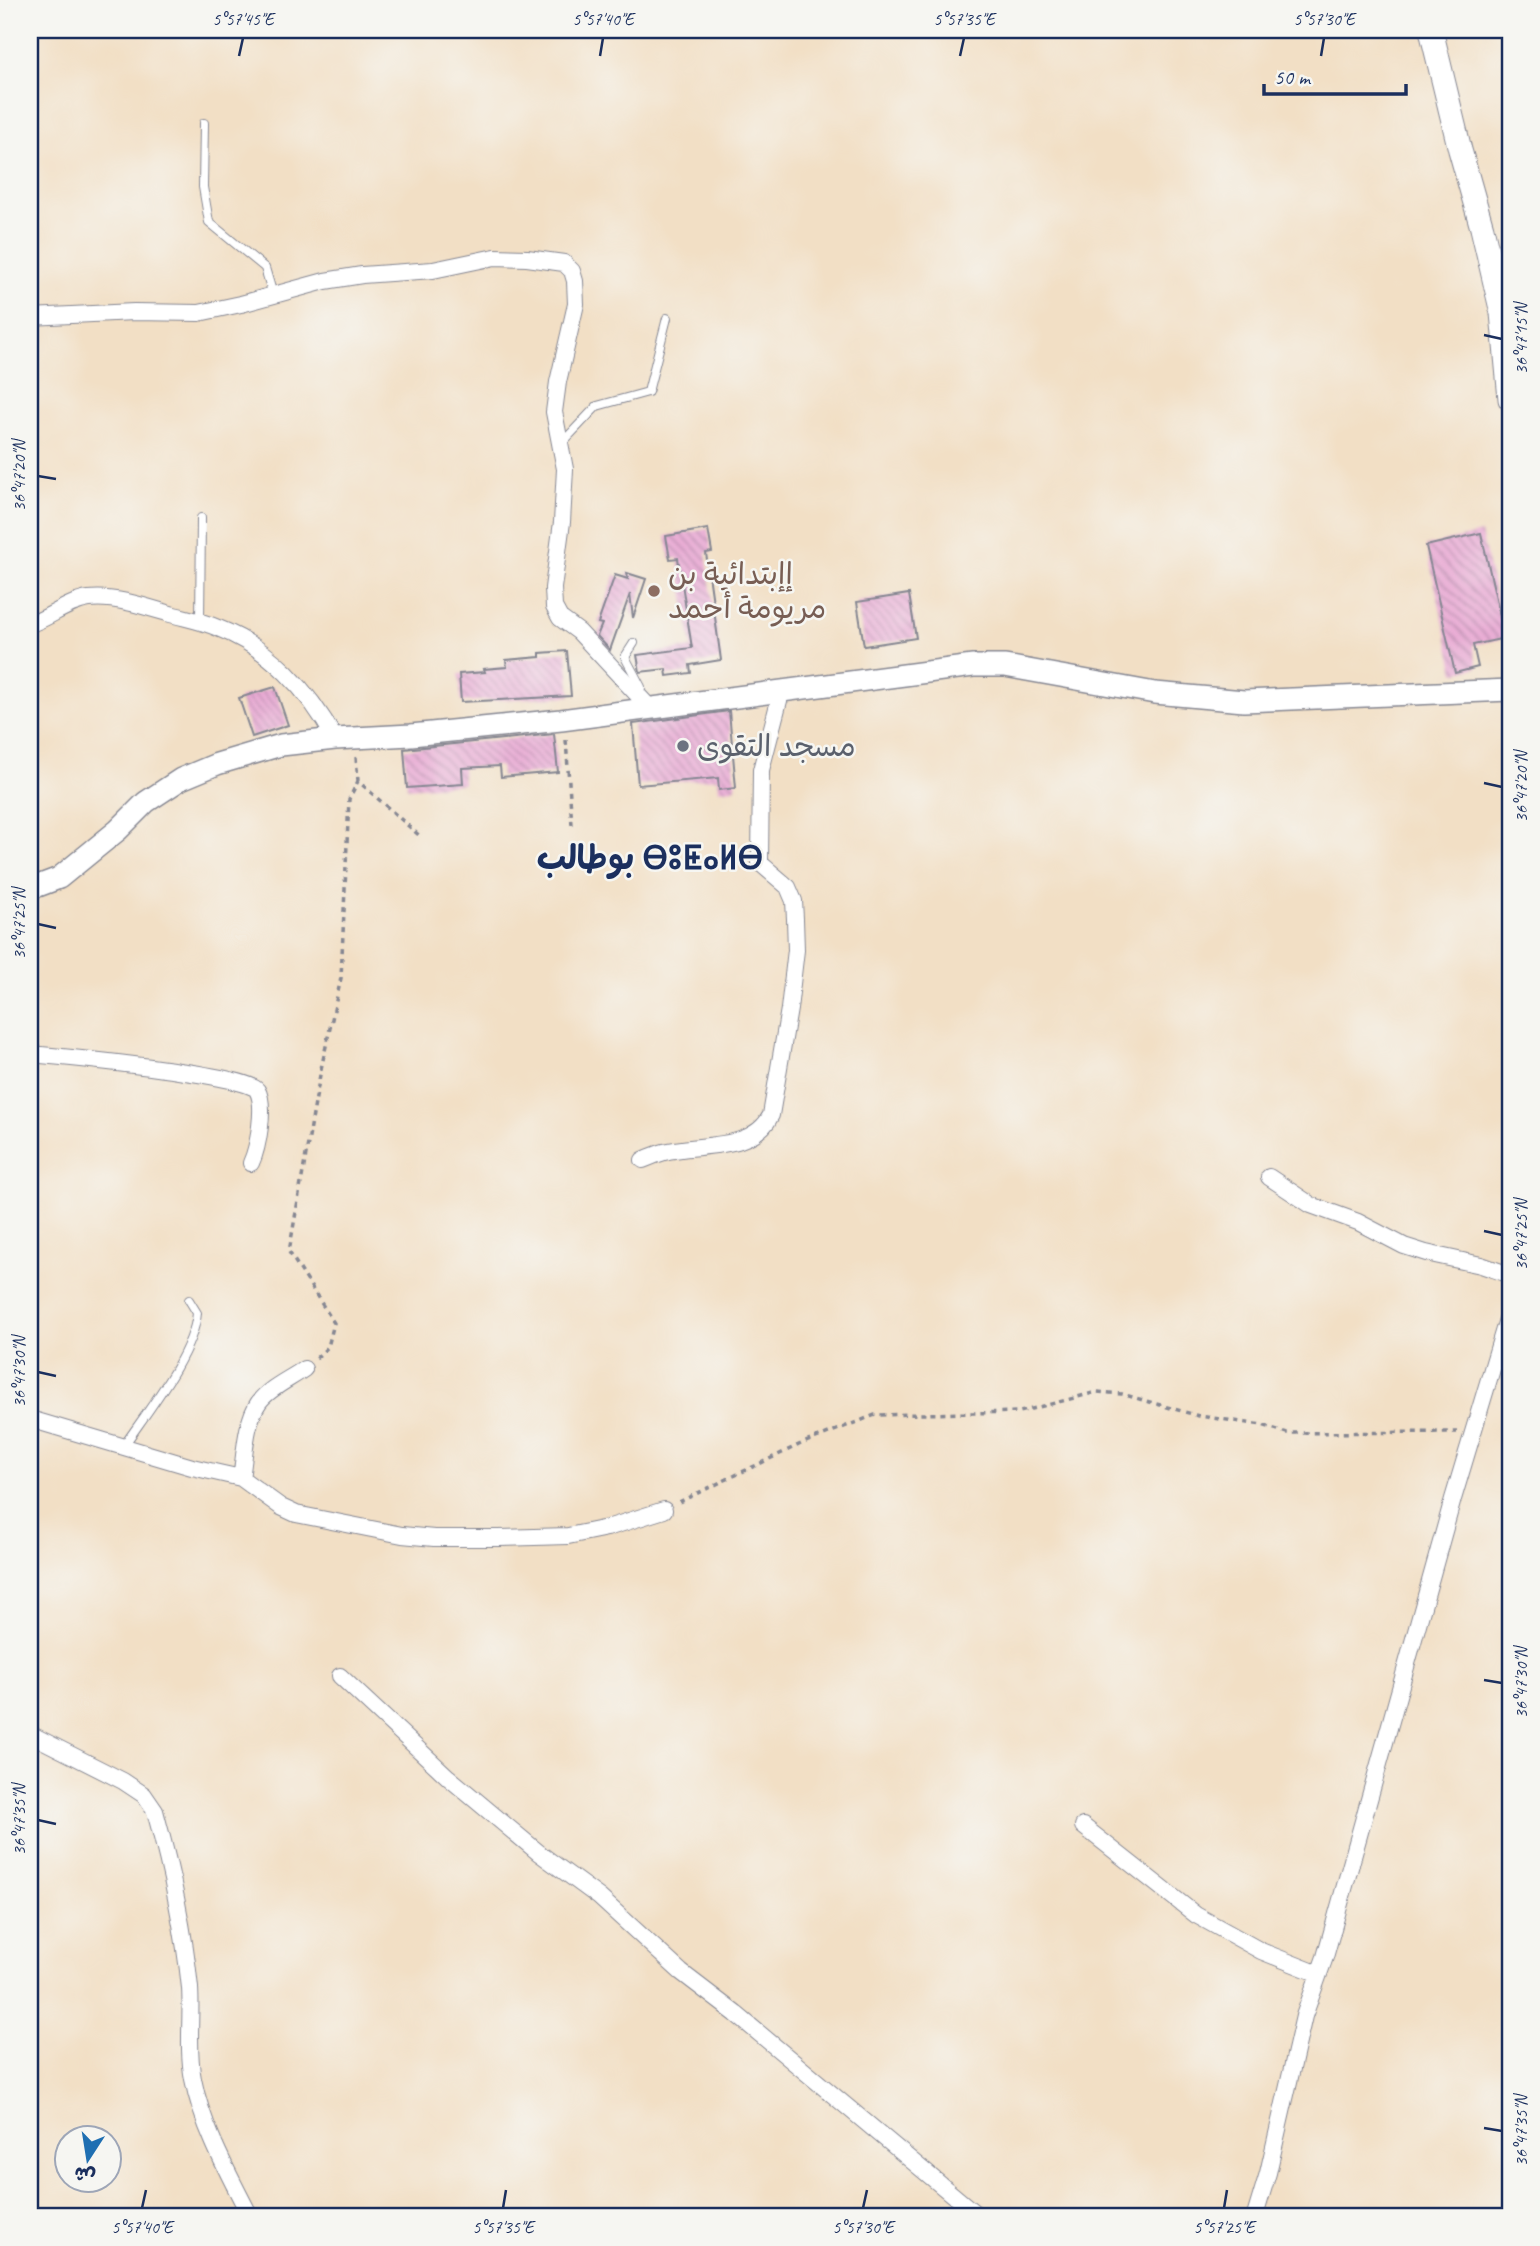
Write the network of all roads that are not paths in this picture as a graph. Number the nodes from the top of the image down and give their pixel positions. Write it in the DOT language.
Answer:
graph roads {
  1 [pos="1432,30"];
  2 [pos="204,123"];
  3 [pos="274,295"];
  4 [pos="30,317"];
  5 [pos="667,318"];
  6 [pos="1510,400"];
  7 [pos="560,445"];
  8 [pos="201,518"];
  9 [pos="200,622"];
  10 [pos="30,624"];
  11 [pos="634,643"];
  12 [pos="782,689"];
  13 [pos="1510,690"];
  14 [pos="644,702"];
  15 [pos="345,739"];
  16 [pos="30,889"];
  17 [pos="30,1054"];
  18 [pos="643,1160"];
  19 [pos="251,1163"];
  20 [pos="1269,1177"];
  21 [pos="1510,1275"];
  22 [pos="190,1300"];
  23 [pos="1510,1310"];
  24 [pos="304,1369"];
  25 [pos="30,1419"];
  26 [pos="123,1447"];
  27 [pos="241,1478"];
  28 [pos="664,1510"];
  29 [pos="340,1676"];
  30 [pos="30,1734"];
  31 [pos="1083,1826"];
  32 [pos="1319,1974"];
  33 [pos="250,2216"];
  34 [pos="978,2216"];
  35 [pos="1255,2216"];
  1 -- 6 [label="main road"];
  2 -- 3 [label="lane"];
  3 -- 4 [label="street"];
  3 -- 7 [label="street"];
  5 -- 7 [label="lane"];
  7 -- 14 [label="street"];
  8 -- 9 [label="lane"];
  9 -- 10 [label="street"];
  9 -- 15 [label="street"];
  11 -- 14 [label="lane"];
  12 -- 13 [label="street"];
  12 -- 14 [label="street"];
  12 -- 18 [label="street"];
  14 -- 15 [label="street"];
  15 -- 16 [label="street"];
  17 -- 19 [label="street"];
  20 -- 21 [label="street"];
  22 -- 26 [label="lane"];
  23 -- 32 [label="street"];
  24 -- 27 [label="street"];
  25 -- 26 [label="street"];
  26 -- 27 [label="street"];
  27 -- 28 [label="street"];
  29 -- 34 [label="street"];
  30 -- 33 [label="street"];
  31 -- 32 [label="street"];
  32 -- 35 [label="street"];
}
